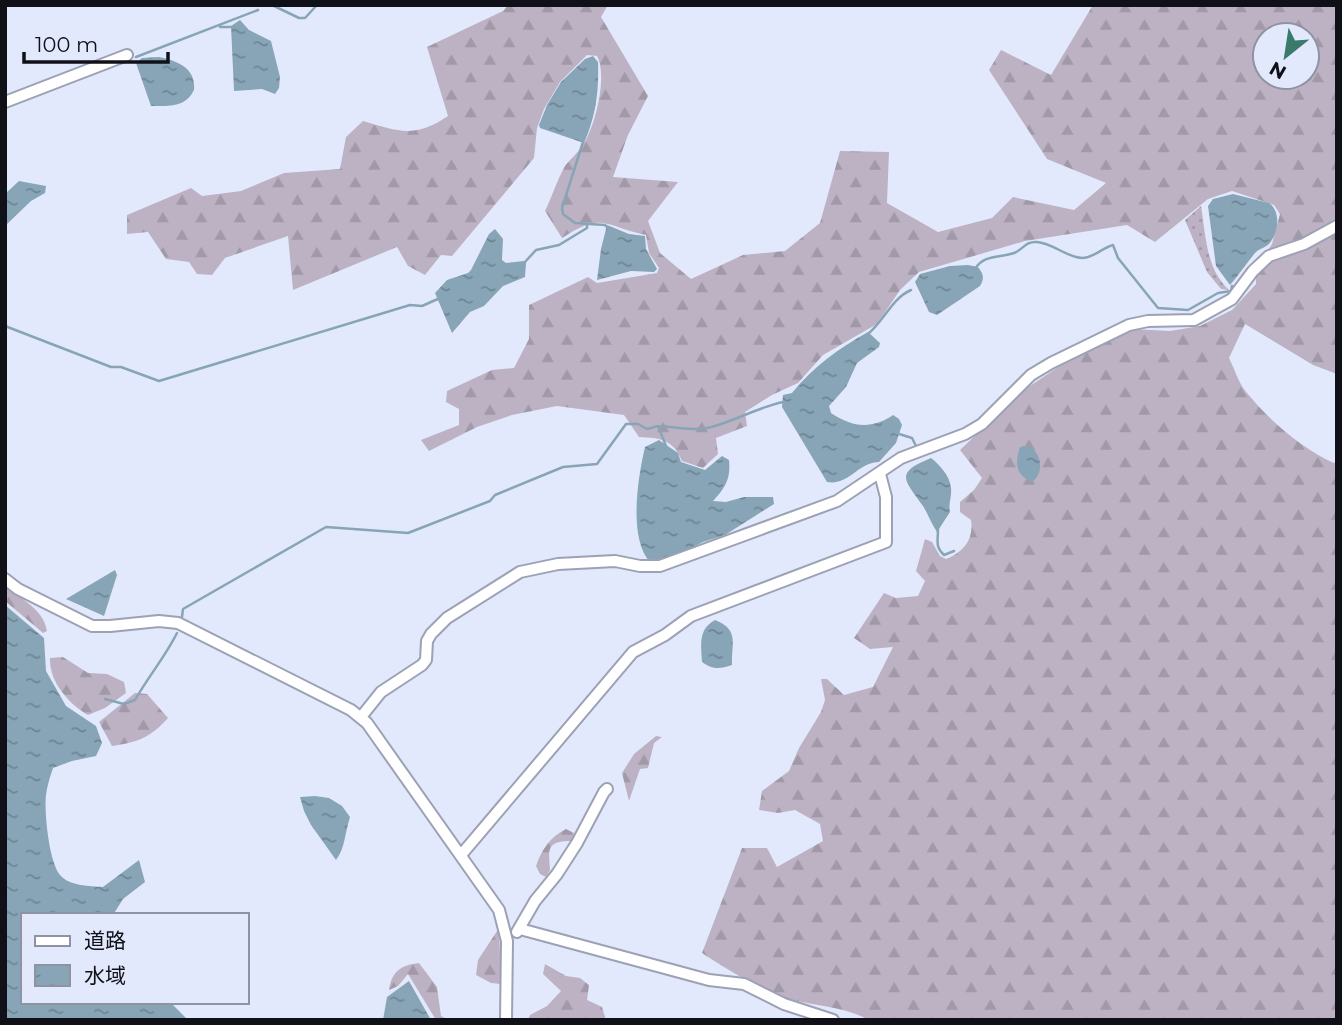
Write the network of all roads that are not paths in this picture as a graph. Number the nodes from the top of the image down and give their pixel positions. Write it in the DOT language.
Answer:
graph roads {
  1 [pos="127,55"];
  2 [pos="5,102"];
  3 [pos="1337,226"];
  4 [pos="880,474"];
  5 [pos="5,579"];
  6 [pos="361,717"];
  7 [pos="607,789"];
  8 [pos="461,855"];
  9 [pos="520,929"];
  10 [pos="507,941"];
  11 [pos="506,1020"];
  12 [pos="833,1020"];
  1 -- 2 [label="street"];
  3 -- 4 [label="street"];
  4 -- 6 [label="street"];
  4 -- 8 [label="street"];
  5 -- 6 [label="street"];
  6 -- 8 [label="street"];
  7 -- 9 [label="street"];
  8 -- 10 [label="street"];
  9 -- 10 [label="street"];
  9 -- 12 [label="street"];
  10 -- 11 [label="street"];
}
